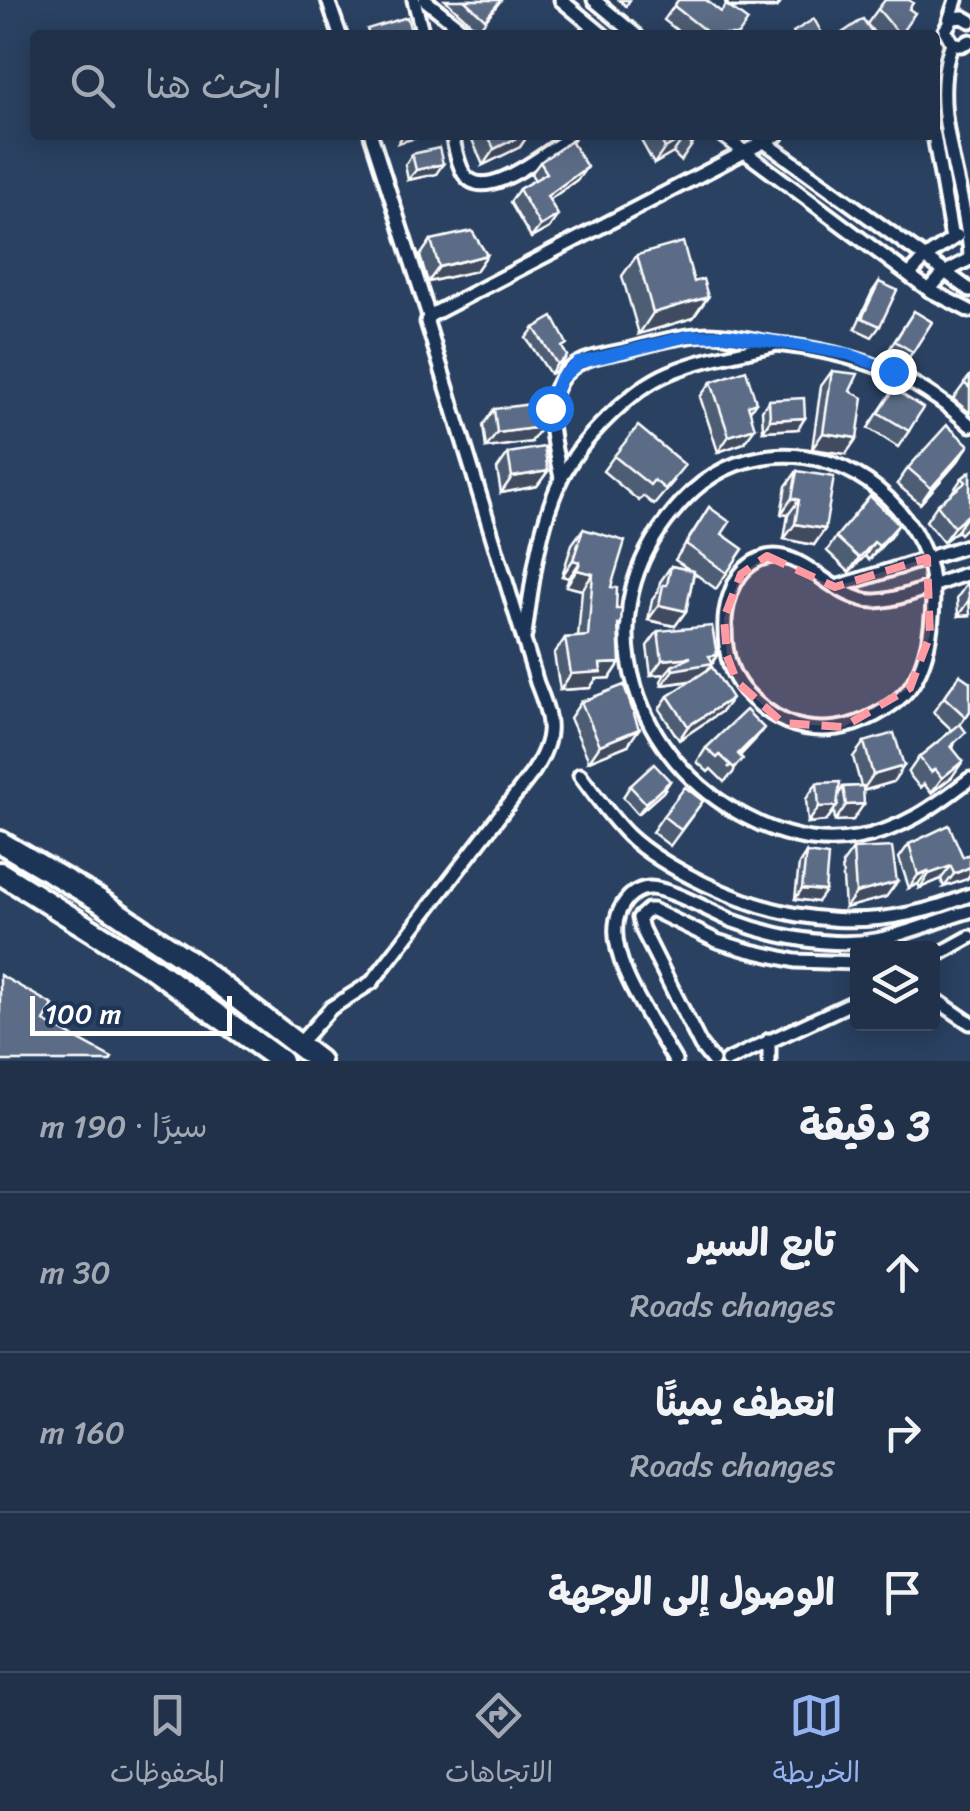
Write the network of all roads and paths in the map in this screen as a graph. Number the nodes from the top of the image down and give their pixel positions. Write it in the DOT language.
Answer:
graph roads {
  1 [pos="328,0"];
  2 [pos="414,0"];
  3 [pos="425,0"];
  4 [pos="560,0"];
  5 [pos="594,0"];
  6 [pos="733,0"];
  7 [pos="773,0"];
  8 [pos="956,0"];
  9 [pos="969,18"];
  10 [pos="949,21"];
  11 [pos="338,30"];
  12 [pos="423,30"];
  13 [pos="463,30"];
  14 [pos="596,30"];
  15 [pos="630,30"];
  16 [pos="944,40"];
  17 [pos="970,41"];
  18 [pos="373,140"];
  19 [pos="453,140"];
  20 [pos="563,140"];
  21 [pos="728,140"];
  22 [pos="759,140"];
  23 [pos="761,140"];
  24 [pos="935,140"];
  25 [pos="744,152"];
  26 [pos="969,230"];
  27 [pos="952,239"];
  28 [pos="926,257"];
  29 [pos="970,257"];
  30 [pos="944,273"];
  31 [pos="910,274"];
  32 [pos="928,290"];
  33 [pos="970,290"];
  34 [pos="970,311"];
  35 [pos="429,316"];
  36 [pos="777,344"];
  37 [pos="970,425"];
  38 [pos="562,478"];
  39 [pos="970,545"];
  40 [pos="928,558"];
  41 [pos="970,573"];
  42 [pos="932,584"];
  43 [pos="835,587"];
  44 [pos="524,641"];
  45 [pos="580,776"];
  46 [pos="970,778"];
  47 [pos="0,842"];
  48 [pos="0,873"];
  49 [pos="970,896"];
  50 [pos="970,910"];
  51 [pos="970,938"];
  52 [pos="940,954"];
  53 [pos="850,963"];
  54 [pos="940,1002"];
  55 [pos="850,1004"];
  56 [pos="970,1023"];
  57 [pos="769,1040"];
  58 [pos="298,1044"];
  59 [pos="281,1061"];
  60 [pos="319,1061"];
  61 [pos="675,1061"];
  62 [pos="713,1061"];
  63 [pos="727,1061"];
  64 [pos="769,1061"];
  1 -- 11 [label="street"];
  2 -- 12 [label="street"];
  3 -- 13 [label="street"];
  4 -- 14 [label="street"];
  5 -- 15 [label="street"];
  6 -- 7 [label="street"];
  8 -- 10 [label="street"];
  9 -- 10 [label="street"];
  10 -- 16 [label="street"];
  16 -- 17 [label="street"];
  16 -- 26 [label="street"];
  18 -- 35 [label="street"];
  19 -- 20 [label="street"];
  21 -- 25 [label="street"];
  22 -- 25 [label="street"];
  23 -- 28 [label="street"];
  24 -- 27 [label="street"];
  25 -- 31 [label="street"];
  25 -- 35 [label="street"];
  26 -- 27 [label="street"];
  26 -- 29 [label="street"];
  27 -- 28 [label="street"];
  28 -- 30 [label="street"];
  28 -- 31 [label="street"];
  29 -- 30 [label="street"];
  30 -- 32 [label="street"];
  30 -- 33 [label="street"];
  31 -- 32 [label="street"];
  32 -- 34 [label="street"];
  35 -- 44 [label="street"];
  36 -- 37 [label="street"];
  36 -- 38 [label="street"];
  36 -- 38 [label="street"];
  38 -- 44 [label="street"];
  39 -- 40 [label="street"];
  40 -- 42 [label="street"];
  40 -- 43 [label="street"];
  40 -- 46 [label="street"];
  41 -- 42 [label="street"];
  42 -- 43 [label="street"];
  42 -- 43 [label="street"];
  44 -- 58 [label="street"];
  45 -- 49 [label="street"];
  47 -- 58 [label="highway"];
  48 -- 59 [label="highway"];
  50 -- 61 [label="street"];
  51 -- 52 [label="street"];
  53 -- 62 [label="street"];
  54 -- 56 [label="street"];
  55 -- 57 [label="street"];
  57 -- 63 [label="street"];
  57 -- 64 [label="street"];
  58 -- 60 [label="highway"];
}
